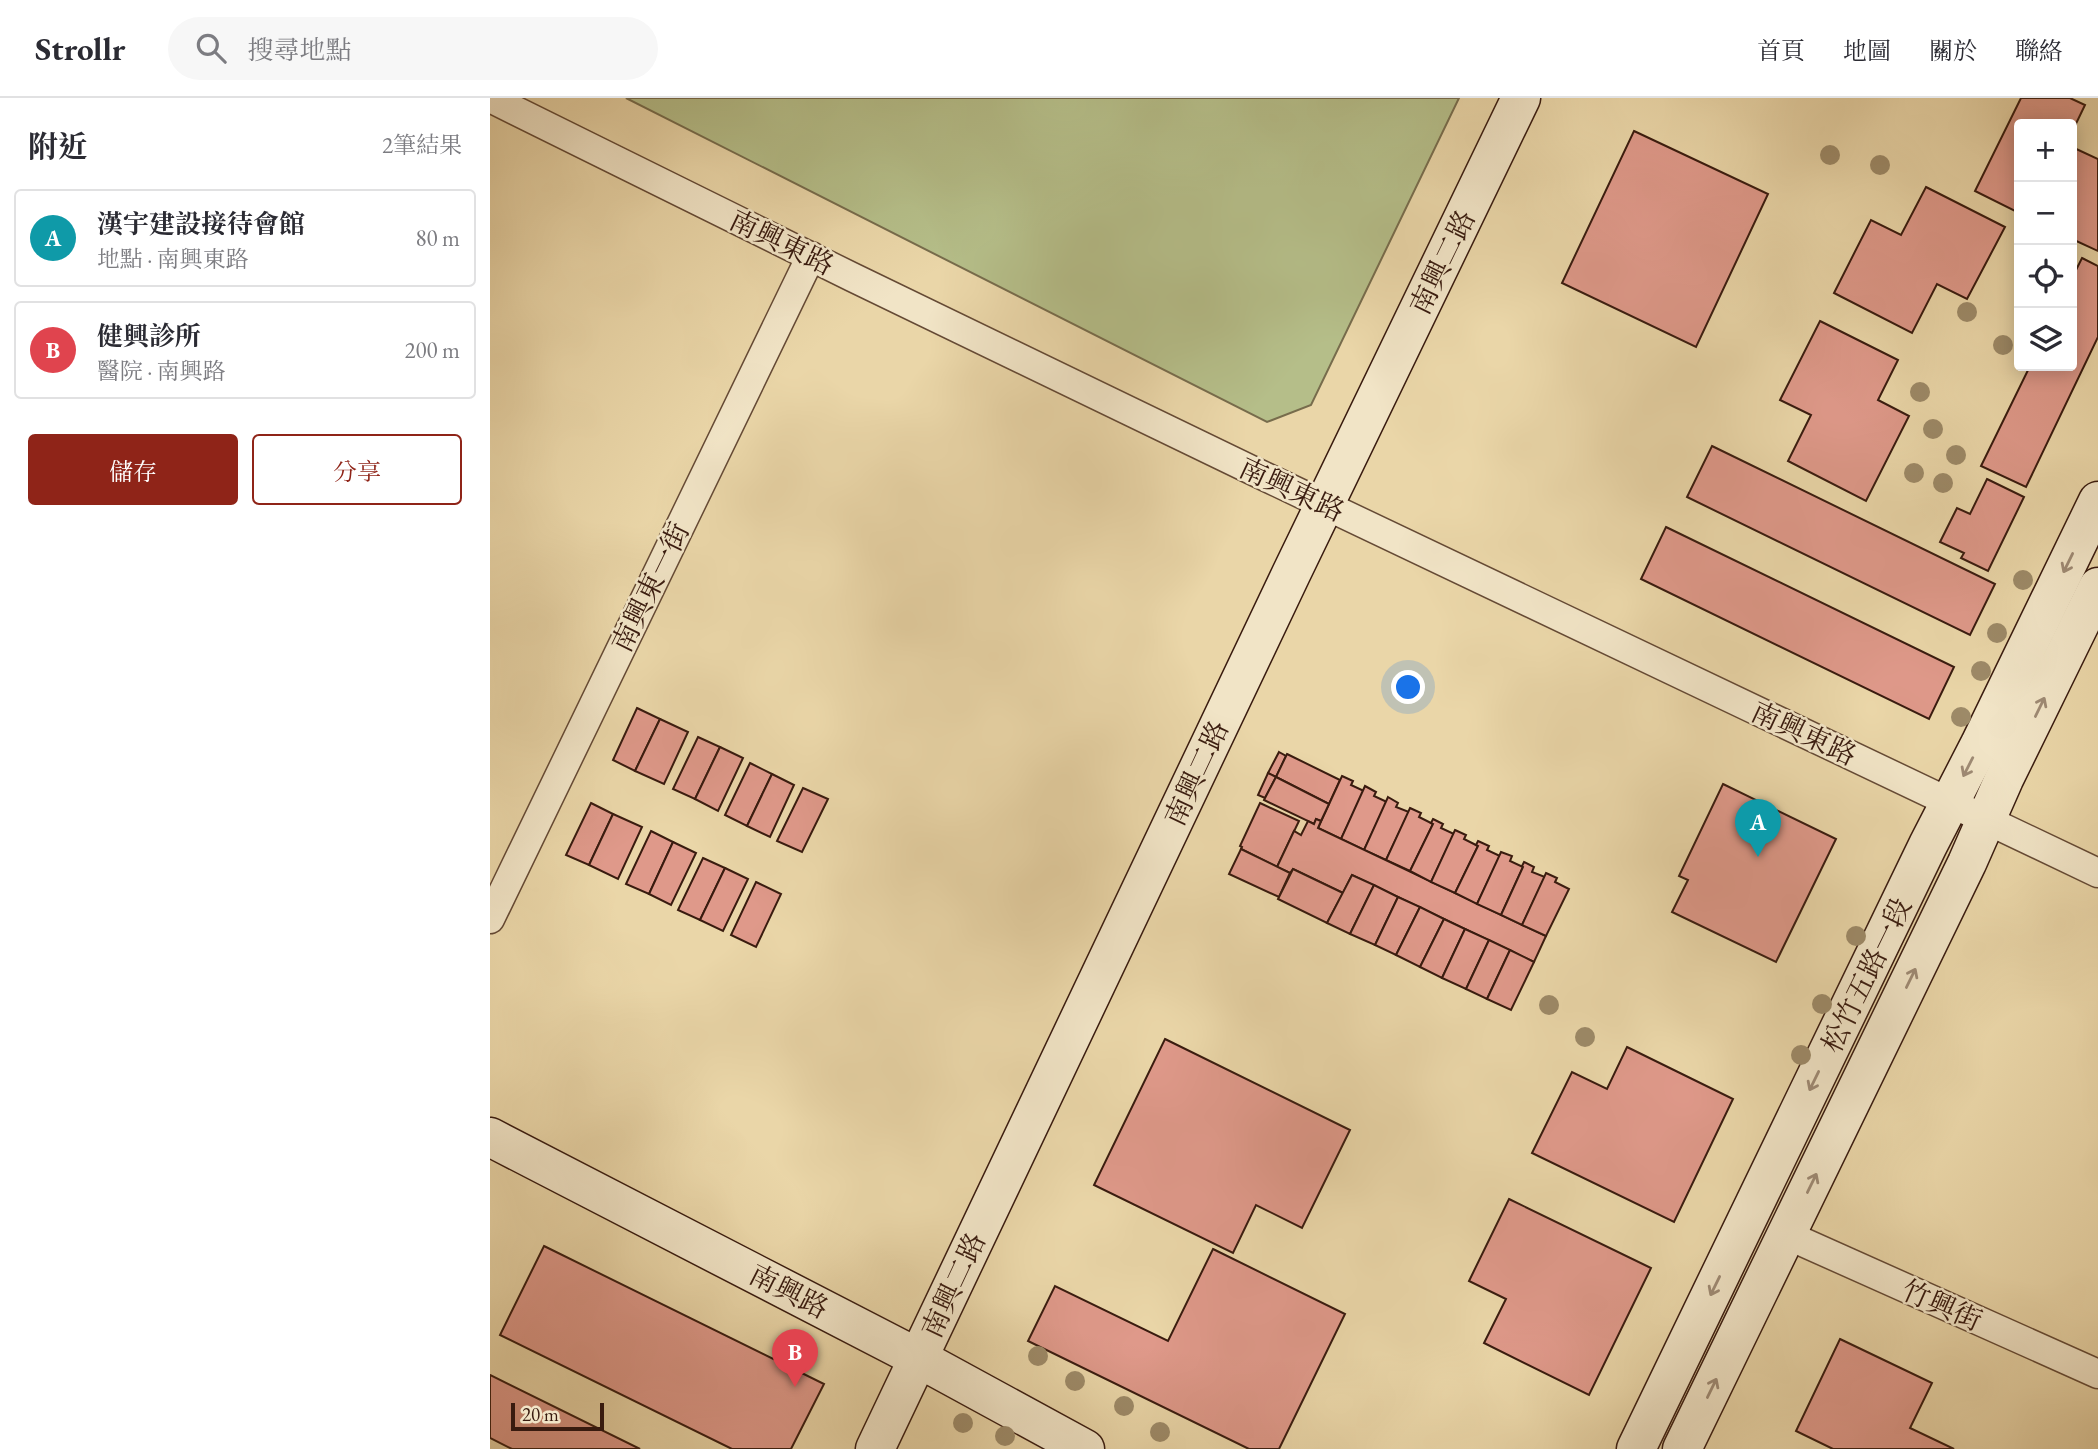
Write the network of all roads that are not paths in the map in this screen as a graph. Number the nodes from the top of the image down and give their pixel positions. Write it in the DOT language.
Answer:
graph roads {
  1 [pos="490,98"];
  2 [pos="1521,98"];
  3 [pos="811,256"];
  4 [pos="2098,502"];
  5 [pos="1324,504"];
  6 [pos="2098,587"];
  7 [pos="1950,803"];
  8 [pos="1986,819"];
  9 [pos="2098,873"];
  10 [pos="490,919"];
  11 [pos="490,1137"];
  12 [pos="1787,1235"];
  13 [pos="918,1358"];
  14 [pos="2098,1374"];
  15 [pos="875,1449"];
  16 [pos="1085,1449"];
  17 [pos="1636,1449"];
  18 [pos="1682,1449"];
  1 -- 3 [label="street, 南興東路"];
  2 -- 5 [label="street, 南興二路"];
  3 -- 5 [label="street, 南興東路"];
  3 -- 10 [label="street, 南興東一街"];
  4 -- 7 [label="street, 松竹五路一段, one-way"];
  5 -- 7 [label="street, 南興東路"];
  5 -- 13 [label="street, 南興二路"];
  8 -- 6 [label="street, 松竹五路一段, one-way"];
  7 -- 8 [label="street, 南興東路"];
  7 -- 17 [label="street, 松竹五路一段, one-way"];
  8 -- 9 [label="street, 南興東路"];
  12 -- 8 [label="street, 松竹五路一段, one-way"];
  11 -- 13 [label="street, 南興路"];
  12 -- 14 [label="street, 竹興街"];
  18 -- 12 [label="street, 松竹五路一段, one-way"];
  13 -- 15 [label="street, 南興二路"];
  13 -- 16 [label="street, 南興路"];
}
